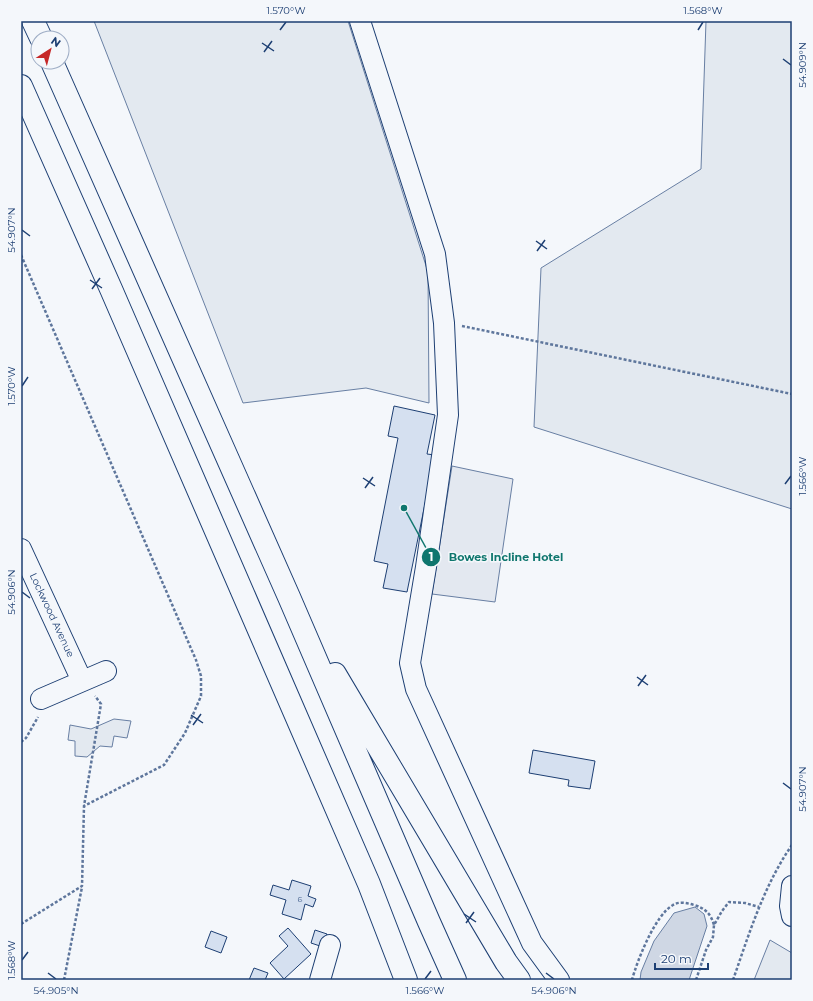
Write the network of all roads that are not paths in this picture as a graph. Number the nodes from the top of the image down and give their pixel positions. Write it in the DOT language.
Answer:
graph roads {
  1 [pos="360,21"];
  2 [pos="56,70"];
  3 [pos="21,86"];
  4 [pos="22,553"];
  5 [pos="289,597"];
  6 [pos="106,671"];
  7 [pos="82,681"];
  8 [pos="41,699"];
  9 [pos="792,886"];
  10 [pos="792,916"];
  11 [pos="330,945"];
  12 [pos="320,980"];
  13 [pos="406,980"];
  14 [pos="455,980"];
  15 [pos="519,980"];
  16 [pos="559,980"];
  1 -- 16 [label="street"];
  2 -- 5 [label="highway"];
  3 -- 13 [label="highway"];
  4 -- 7 [label="street, Lockwood Avenue"];
  5 -- 14 [label="highway"];
  5 -- 15 [label="highway"];
  6 -- 7 [label="street"];
  7 -- 8 [label="street"];
  9 -- 10 [label="street"];
  11 -- 12 [label="street"];
}
